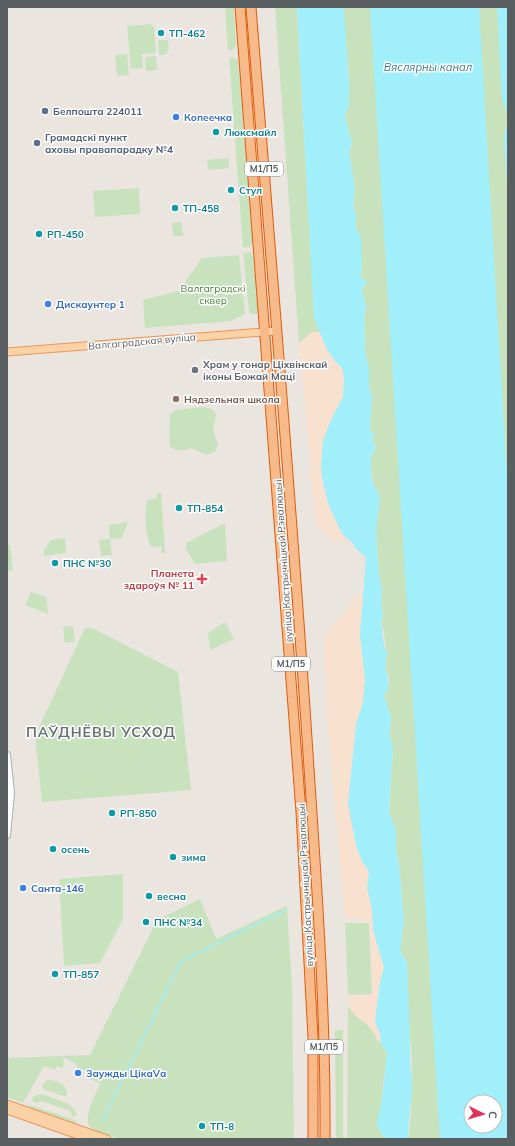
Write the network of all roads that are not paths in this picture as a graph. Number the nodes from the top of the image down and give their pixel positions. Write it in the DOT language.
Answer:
graph roads {
  1 [pos="240,7"];
  2 [pos="250,7"];
  3 [pos="264,331"];
  4 [pos="276,331"];
  5 [pos="7,352"];
  6 [pos="280,516"];
  7 [pos="291,516"];
  8 [pos="293,545"];
  9 [pos="282,546"];
  10 [pos="7,755"];
  11 [pos="7,835"];
  12 [pos="304,867"];
  13 [pos="316,867"];
  14 [pos="317,889"];
  15 [pos="306,890"];
  16 [pos="7,1104"];
  17 [pos="7,1110"];
  18 [pos="89,1139"];
  19 [pos="107,1139"];
  20 [pos="313,1139"];
  21 [pos="324,1139"];
  1 -- 3 [label="highway, вуліца Кастрычніцкай Рэвалюцыі / М1/П5"];
  2 -- 4 [label="highway, вуліца Кастрычніцкай Рэвалюцыі / М1/П5"];
  3 -- 4 [label="main road, Валгаградская вуліца"];
  3 -- 5 [label="main road, Валгаградская вуліца"];
  3 -- 6 [label="highway, вуліца Кастрычніцкай Рэвалюцыі / М1/П5"];
  4 -- 7 [label="highway, вуліца Кастрычніцкай Рэвалюцыі / М1/П5"];
  6 -- 7 [label="highway"];
  6 -- 9 [label="highway, вуліца Кастрычніцкай Рэвалюцыі / М1/П5"];
  7 -- 8 [label="highway, вуліца Кастрычніцкай Рэвалюцыі / М1/П5"];
  8 -- 9 [label="highway"];
  8 -- 13 [label="highway, вуліца Кастрычніцкай Рэвалюцыі / М1/П5"];
  9 -- 12 [label="highway, вуліца Кастрычніцкай Рэвалюцыі / М1/П5"];
  10 -- 11 [label="street"];
  12 -- 13 [label="highway"];
  12 -- 15 [label="highway, вуліца Кастрычніцкай Рэвалюцыі / М1/П5"];
  13 -- 14 [label="highway, вуліца Кастрычніцкай Рэвалюцыі / М1/П5"];
  14 -- 15 [label="highway"];
  14 -- 21 [label="highway, вуліца Кастрычніцкай Рэвалюцыі / М1/П5"];
  15 -- 20 [label="highway, вуліца Кастрычніцкай Рэвалюцыі / М1/П5"];
  16 -- 19 [label="main road"];
  17 -- 18 [label="main road"];
}
